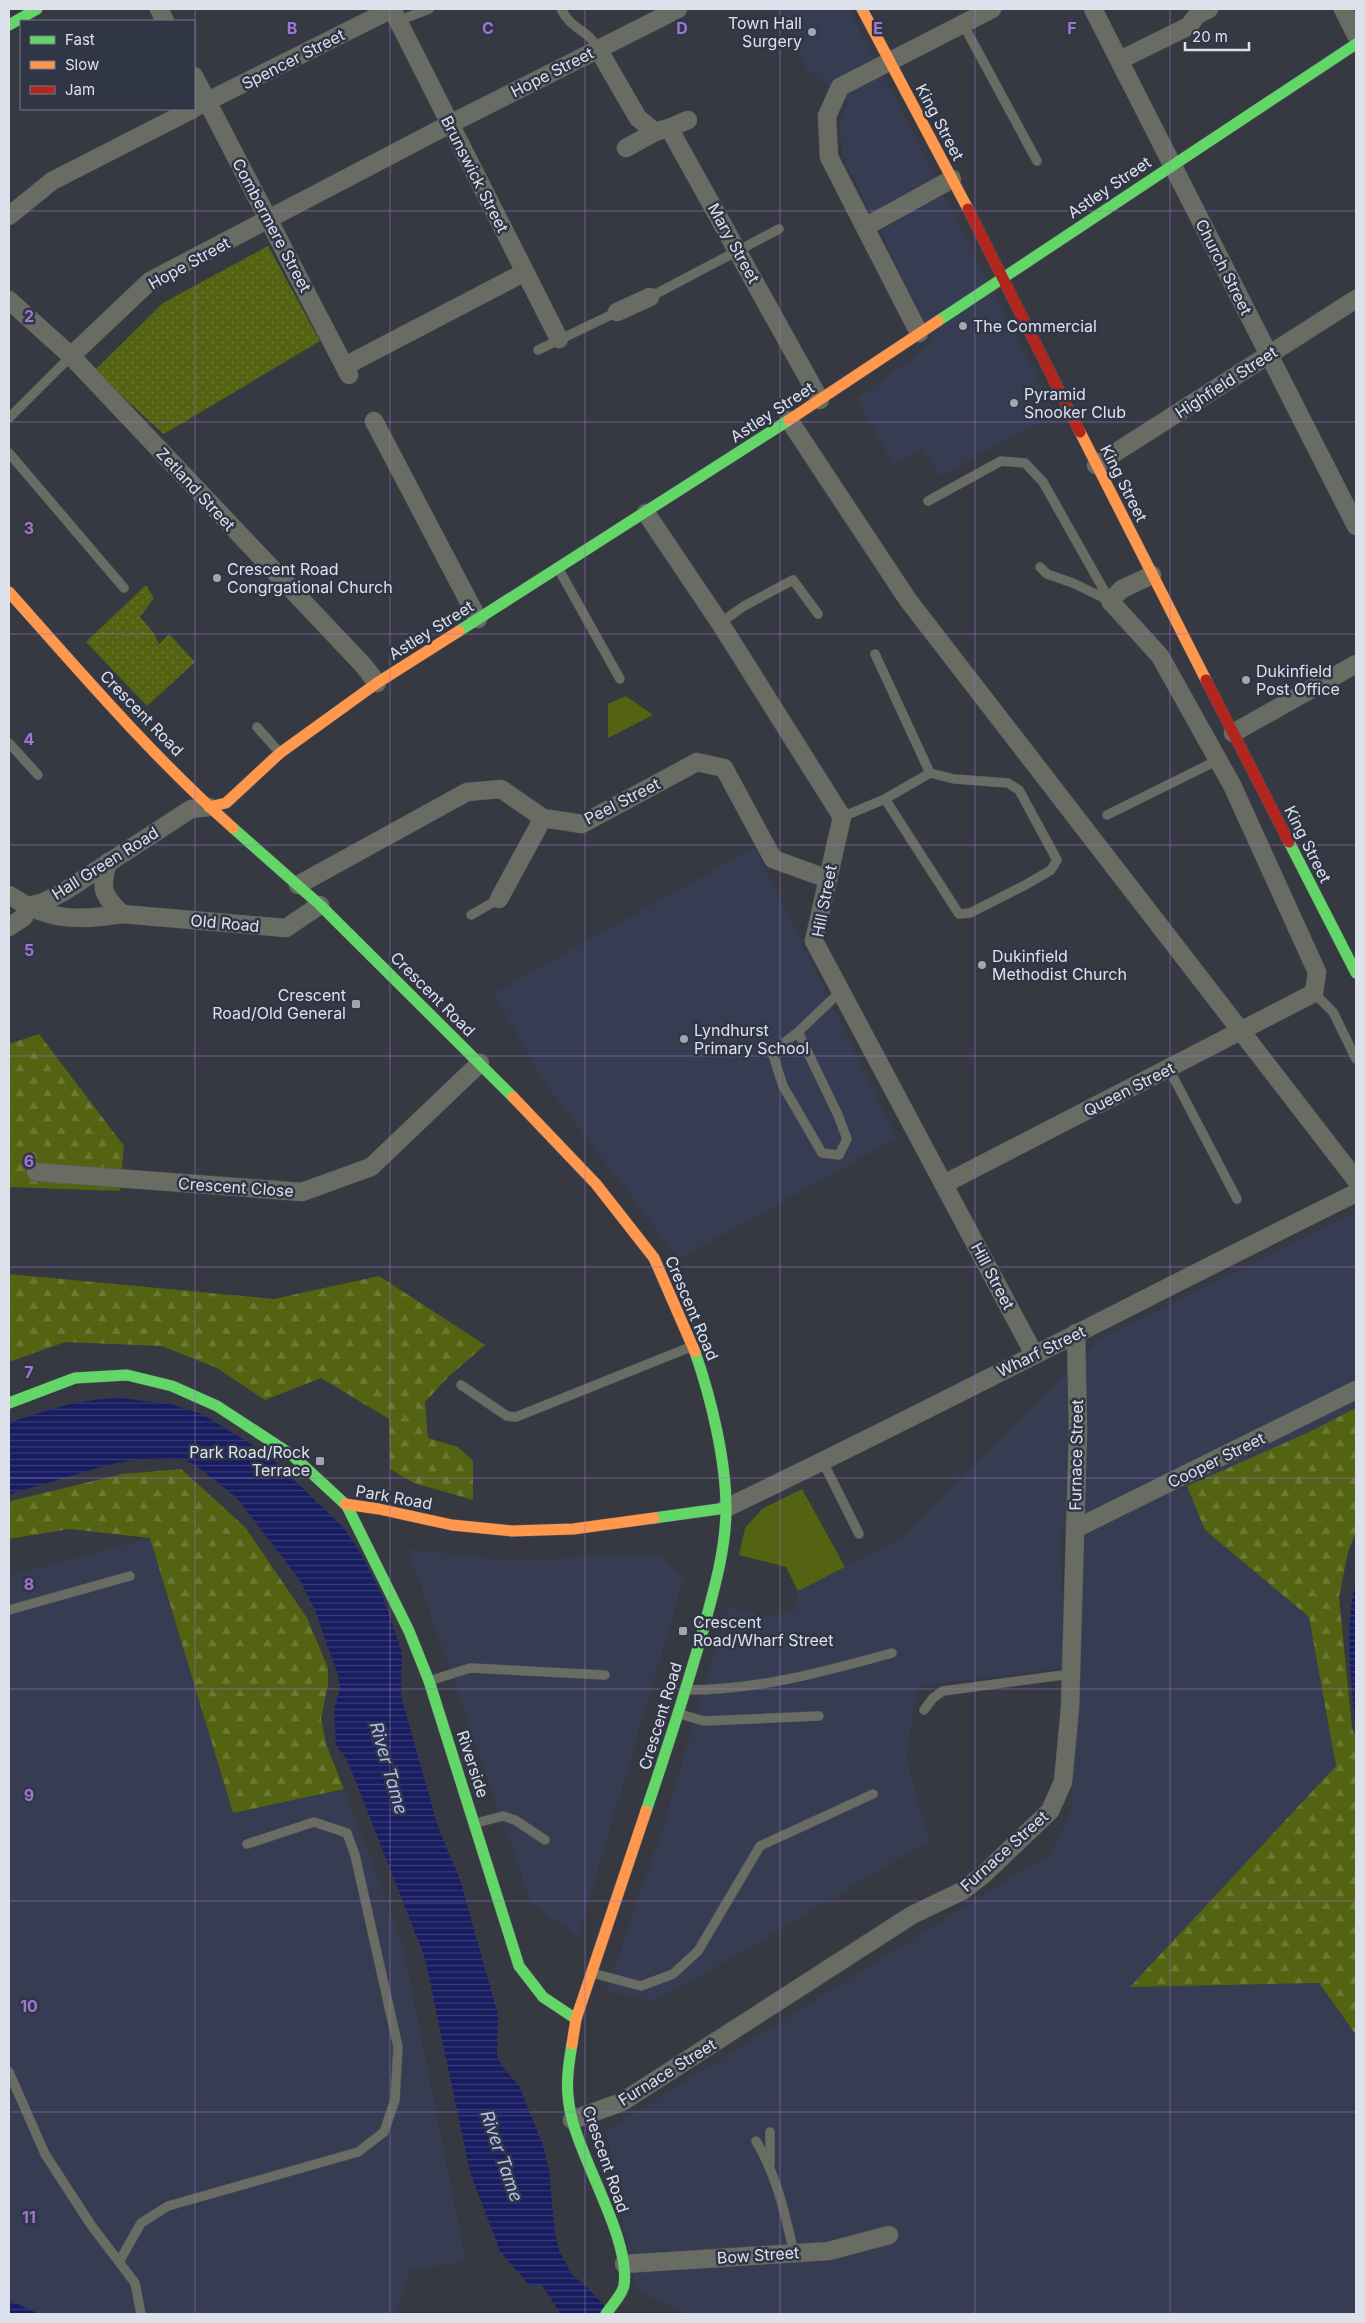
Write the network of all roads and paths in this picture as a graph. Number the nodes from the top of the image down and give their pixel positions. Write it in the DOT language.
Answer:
graph roads {
  1 [pos="37,9"];
  2 [pos="429,9"];
  3 [pos="561,9"];
  4 [pos="677,9"];
  5 [pos="862,9"];
  6 [pos="992,9"];
  7 [pos="1093,9"];
  8 [pos="1208,9"];
  9 [pos="1343,9"];
  10 [pos="394,13"];
  11 [pos="9,24"];
  12 [pos="963,24"];
  13 [pos="1356,35"];
  14 [pos="1356,44"];
  15 [pos="598,49"];
  16 [pos="1120,60"];
  17 [pos="890,63"];
  18 [pos="195,84"];
  19 [pos="198,106"];
  20 [pos="190,110"];
  21 [pos="688,120"];
  22 [pos="450,124"];
  23 [pos="662,130"];
  24 [pos="626,148"];
  25 [pos="1038,161"];
  26 [pos="1172,164"];
  27 [pos="952,179"];
  28 [pos="9,216"];
  29 [pos="269,220"];
  30 [pos="865,227"];
  31 [pos="778,229"];
  32 [pos="739,251"];
  33 [pos="525,272"];
  34 [pos="1004,278"];
  35 [pos="650,297"];
  36 [pos="1356,299"];
  37 [pos="9,300"];
  38 [pos="618,312"];
  39 [pos="919,333"];
  40 [pos="559,339"];
  41 [pos="538,350"];
  42 [pos="1268,355"];
  43 [pos="71,356"];
  44 [pos="820,400"];
  45 [pos="9,418"];
  46 [pos="789,420"];
  47 [pos="374,422"];
  48 [pos="9,453"];
  49 [pos="1096,465"];
  50 [pos="928,501"];
  51 [pos="646,513"];
  52 [pos="1356,526"];
  53 [pos="1040,567"];
  54 [pos="558,568"];
  55 [pos="1152,574"];
  56 [pos="124,588"];
  57 [pos="9,592"];
  58 [pos="1110,602"];
  59 [pos="818,614"];
  60 [pos="478,619"];
  61 [pos="720,623"];
  62 [pos="875,654"];
  63 [pos="1356,664"];
  64 [pos="620,679"];
  65 [pos="377,683"];
  66 [pos="257,726"];
  67 [pos="1233,733"];
  68 [pos="9,743"];
  69 [pos="280,753"];
  70 [pos="1218,760"];
  71 [pos="930,773"];
  72 [pos="38,775"];
  73 [pos="885,799"];
  74 [pos="209,806"];
  75 [pos="1107,815"];
  76 [pos="842,817"];
  77 [pos="543,818"];
  78 [pos="108,862"];
  79 [pos="828,879"];
  80 [pos="298,885"];
  81 [pos="9,896"];
  82 [pos="498,899"];
  83 [pos="320,905"];
  84 [pos="26,907"];
  85 [pos="122,914"];
  86 [pos="471,916"];
  87 [pos="9,927"];
  88 [pos="1356,973"];
  89 [pos="841,991"];
  90 [pos="1314,993"];
  91 [pos="798,1032"];
  92 [pos="1242,1032"];
  93 [pos="1356,1059"];
  94 [pos="480,1063"];
  95 [pos="1169,1069"];
  96 [pos="36,1172"];
  97 [pos="1356,1180"];
  98 [pos="944,1184"];
  99 [pos="1356,1193"];
  100 [pos="1237,1200"];
  101 [pos="1076,1333"];
  102 [pos="692,1346"];
  103 [pos="1034,1354"];
  104 [pos="461,1385"];
  105 [pos="1356,1390"];
  106 [pos="9,1403"];
  107 [pos="823,1462"];
  108 [pos="347,1506"];
  109 [pos="726,1508"];
  110 [pos="1075,1529"];
  111 [pos="859,1534"];
  112 [pos="130,1576"];
  113 [pos="9,1610"];
  114 [pos="892,1653"];
  115 [pos="1070,1674"];
  116 [pos="605,1675"];
  117 [pos="429,1681"];
  118 [pos="686,1690"];
  119 [pos="924,1710"];
  120 [pos="679,1714"];
  121 [pos="820,1716"];
  122 [pos="872,1794"];
  123 [pos="475,1824"];
  124 [pos="545,1840"];
  125 [pos="247,1844"];
  126 [pos="592,1973"];
  127 [pos="576,2019"];
  128 [pos="9,2072"];
  129 [pos="572,2120"];
  130 [pos="770,2132"];
  131 [pos="756,2141"];
  132 [pos="770,2170"];
  133 [pos="889,2235"];
  134 [pos="794,2253"];
  135 [pos="119,2262"];
  136 [pos="624,2264"];
  137 [pos="609,2309"];
  138 [pos="141,2314"];
  1 -- 11 [label="main road"];
  2 -- 10 [label="lane"];
  3 -- 15 [label="lane"];
  4 -- 15 [label="street, Hope Street"];
  5 -- 17 [label="main road, King Street"];
  6 -- 12 [label="street"];
  7 -- 16 [label="street, Church Street"];
  8 -- 16 [label="street"];
  9 -- 13 [label="street"];
  10 -- 19 [label="street, Spencer Street"];
  10 -- 22 [label="street, Brunswick Street"];
  12 -- 17 [label="street"];
  12 -- 25 [label="lane"];
  14 -- 26 [label="main road, Astley Street"];
  15 -- 22 [label="street, Hope Street"];
  15 -- 23 [label="street, Mary Street"];
  16 -- 26 [label="street, Church Street"];
  17 -- 27 [label="main road, King Street"];
  17 -- 30 [label="street"];
  18 -- 19 [label="street, Combermere Street"];
  19 -- 29 [label="street, Combermere Street"];
  20 -- 28 [label="street, Spencer Street"];
  21 -- 23 [label="street"];
  22 -- 29 [label="street, Hope Street"];
  22 -- 33 [label="street, Brunswick Street"];
  23 -- 24 [label="street"];
  23 -- 32 [label="street, Mary Street"];
  26 -- 34 [label="main road, Astley Street"];
  26 -- 42 [label="street, Church Street"];
  27 -- 30 [label="street"];
  27 -- 34 [label="main road, King Street"];
  29 -- 33 [label="street, Combermere Street"];
  29 -- 43 [label="street, Hope Street"];
  30 -- 39 [label="street"];
  31 -- 32 [label="lane"];
  32 -- 35 [label="lane"];
  32 -- 44 [label="street, Mary Street"];
  33 -- 40 [label="street, Brunswick Street"];
  34 -- 39 [label="main road, Astley Street"];
  34 -- 49 [label="main road, King Street"];
  35 -- 38 [label="street"];
  36 -- 42 [label="street, Highfield Street"];
  37 -- 43 [label="street, Zetland Street"];
  38 -- 40 [label="lane"];
  39 -- 44 [label="main road, Astley Street"];
  40 -- 41 [label="lane"];
  42 -- 49 [label="street, Highfield Street"];
  42 -- 52 [label="street, Church Street"];
  43 -- 45 [label="lane, Hope Street"];
  43 -- 65 [label="street, Zetland Street"];
  44 -- 46 [label="main road, Astley Street"];
  46 -- 51 [label="main road, Astley Street"];
  46 -- 92 [label="street"];
  47 -- 60 [label="street"];
  48 -- 56 [label="lane"];
  49 -- 55 [label="main road, King Street"];
  50 -- 58 [label="lane"];
  51 -- 54 [label="main road, Astley Street"];
  51 -- 61 [label="street"];
  53 -- 58 [label="lane"];
  54 -- 60 [label="main road, Astley Street"];
  54 -- 64 [label="lane"];
  55 -- 58 [label="street"];
  55 -- 67 [label="main road, King Street"];
  57 -- 74 [label="main road, Crescent Road"];
  58 -- 70 [label="street"];
  59 -- 61 [label="lane"];
  60 -- 65 [label="main road, Astley Street"];
  61 -- 76 [label="street"];
  62 -- 71 [label="lane"];
  63 -- 67 [label="street"];
  65 -- 69 [label="main road, Astley Street"];
  66 -- 69 [label="lane"];
  67 -- 88 [label="main road, King Street"];
  68 -- 72 [label="lane"];
  69 -- 74 [label="main road, Astley Street"];
  70 -- 75 [label="lane"];
  70 -- 90 [label="street"];
  71 -- 73 [label="lane"];
  71 -- 73 [label="lane"];
  73 -- 76 [label="lane"];
  74 -- 78 [label="street, Hall Green Road"];
  74 -- 80 [label="main road, Crescent Road"];
  76 -- 79 [label="street, Hill Street"];
  77 -- 79 [label="street, Peel Street"];
  77 -- 80 [label="street, Peel Street"];
  77 -- 82 [label="street"];
  78 -- 84 [label="street, Hall Green Road"];
  78 -- 85 [label="street"];
  79 -- 89 [label="street, Hill Street"];
  80 -- 83 [label="main road, Crescent Road"];
  81 -- 84 [label="street, Old Road"];
  82 -- 86 [label="lane"];
  83 -- 85 [label="street, Old Road"];
  83 -- 94 [label="main road, Crescent Road"];
  84 -- 85 [label="street, Old Road"];
  84 -- 87 [label="street"];
  89 -- 91 [label="lane"];
  89 -- 98 [label="street, Hill Street"];
  90 -- 92 [label="street, Queen Street"];
  90 -- 93 [label="lane"];
  91 -- 91 [label="lane"];
  92 -- 95 [label="street, Queen Street"];
  92 -- 97 [label="street"];
  94 -- 96 [label="street, Crescent Close"];
  94 -- 102 [label="main road, Crescent Road"];
  95 -- 98 [label="street, Queen Street"];
  95 -- 100 [label="lane"];
  98 -- 103 [label="street, Hill Street"];
  99 -- 101 [label="street, Wharf Street"];
  101 -- 103 [label="street, Wharf Street"];
  101 -- 110 [label="street, Furnace Street"];
  102 -- 104 [label="lane"];
  102 -- 109 [label="main road, Crescent Road"];
  103 -- 107 [label="street, Wharf Street"];
  105 -- 110 [label="street, Cooper Street"];
  106 -- 108 [label="main road, Park Road"];
  107 -- 109 [label="street, Wharf Street"];
  107 -- 111 [label="lane"];
  108 -- 109 [label="main road, Park Road"];
  108 -- 117 [label="main road, Riverside"];
  109 -- 118 [label="main road, Crescent Road"];
  110 -- 115 [label="street, Furnace Street"];
  112 -- 113 [label="lane"];
  114 -- 118 [label="lane"];
  115 -- 119 [label="lane"];
  115 -- 129 [label="street, Furnace Street"];
  116 -- 117 [label="lane"];
  117 -- 123 [label="main road, Riverside"];
  118 -- 120 [label="main road, Crescent Road"];
  120 -- 121 [label="lane"];
  120 -- 126 [label="main road, Crescent Road"];
  122 -- 126 [label="lane"];
  123 -- 124 [label="lane"];
  123 -- 127 [label="main road, Riverside"];
  125 -- 135 [label="lane"];
  126 -- 127 [label="main road, Crescent Road"];
  127 -- 129 [label="main road, Crescent Road"];
  128 -- 135 [label="lane"];
  129 -- 136 [label="main road, Crescent Road"];
  130 -- 132 [label="lane"];
  131 -- 132 [label="lane"];
  132 -- 134 [label="lane"];
  133 -- 134 [label="street, Bow Street"];
  134 -- 136 [label="street, Bow Street"];
  135 -- 138 [label="lane"];
  136 -- 137 [label="main road, Crescent Road"];
}
